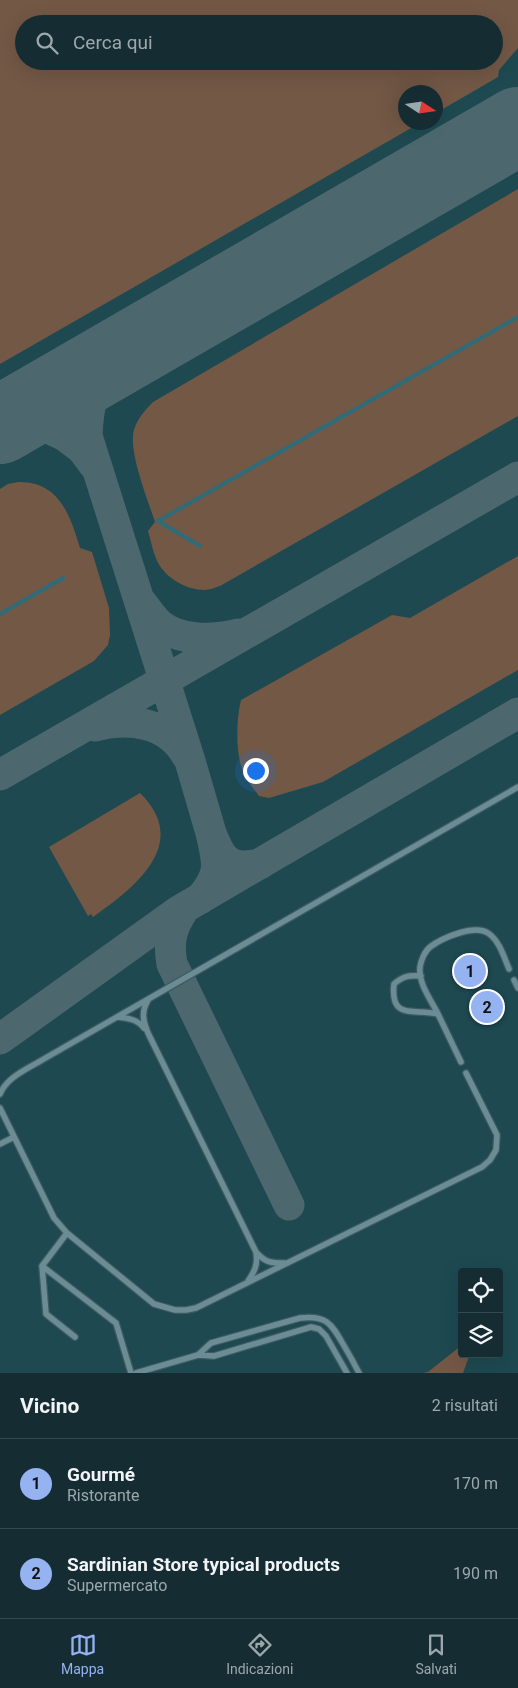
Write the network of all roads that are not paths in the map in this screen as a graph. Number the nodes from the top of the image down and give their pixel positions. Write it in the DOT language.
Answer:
graph roads {
  1 [pos="518,787"];
  2 [pos="509,969"];
  3 [pos="421,976"];
  4 [pos="514,980"];
  5 [pos="518,988"];
  6 [pos="150,998"];
  7 [pos="438,1014"];
  8 [pos="117,1017"];
  9 [pos="148,1033"];
  10 [pos="461,1062"];
  11 [pos="466,1073"];
  12 [pos="0,1094"];
  13 [pos="0,1108"];
  14 [pos="14,1137"];
  15 [pos="0,1144"];
  16 [pos="67,1233"];
  17 [pos="256,1252"];
  18 [pos="288,1263"];
  19 [pos="42,1266"];
  20 [pos="247,1283"];
  21 [pos="75,1337"];
  22 [pos="198,1355"];
  23 [pos="131,1373"];
  24 [pos="136,1373"];
  25 [pos="347,1373"];
  26 [pos="359,1373"];
  1 -- 6 [label="lane"];
  2 -- 3 [label="lane"];
  3 -- 7 [label="lane"];
  3 -- 7 [label="lane"];
  4 -- 5 [label="lane"];
  6 -- 8 [label="lane"];
  6 -- 9 [label="lane"];
  7 -- 10 [label="lane"];
  8 -- 9 [label="lane"];
  8 -- 12 [label="lane"];
  9 -- 17 [label="lane"];
  11 -- 18 [label="lane"];
  13 -- 14 [label="lane"];
  14 -- 15 [label="lane"];
  14 -- 16 [label="lane"];
  16 -- 19 [label="lane"];
  16 -- 20 [label="lane"];
  17 -- 18 [label="lane"];
  17 -- 20 [label="lane"];
  18 -- 20 [label="lane"];
  19 -- 21 [label="lane"];
  19 -- 23 [label="lane"];
  22 -- 24 [label="lane"];
  22 -- 25 [label="lane"];
  22 -- 26 [label="lane"];
}
